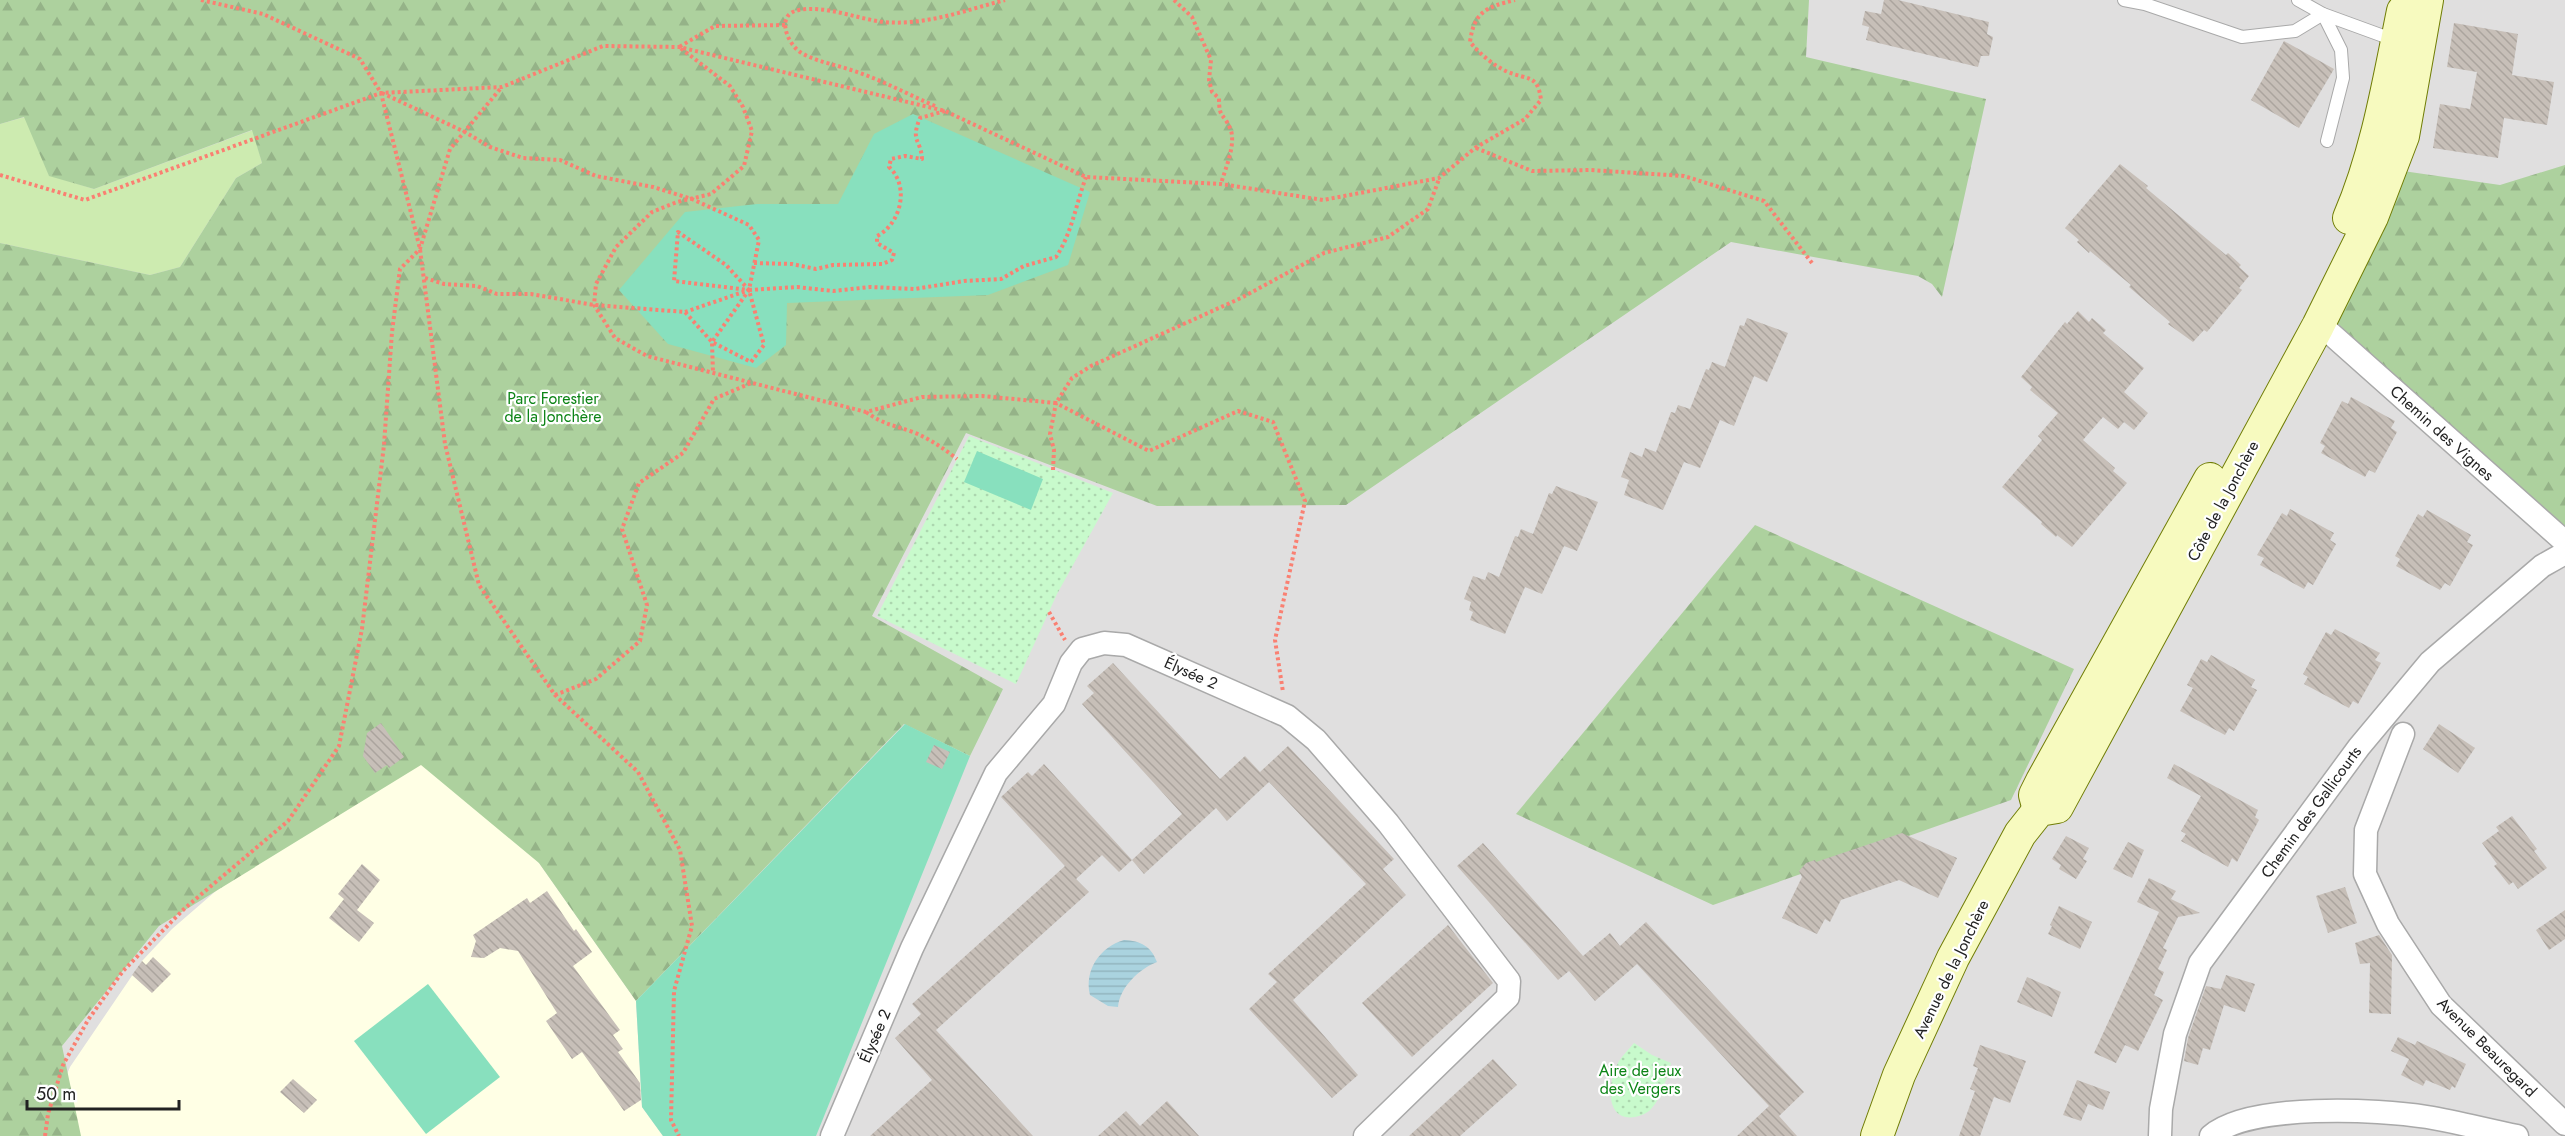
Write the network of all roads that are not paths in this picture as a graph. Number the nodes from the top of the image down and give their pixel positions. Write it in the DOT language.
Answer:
graph roads {
  1 [pos="2124,0"];
  2 [pos="2298,0"];
  3 [pos="2406,0"];
  4 [pos="2427,0"];
  5 [pos="2323,14"];
  6 [pos="2408,43"];
  7 [pos="2327,141"];
  8 [pos="2309,320"];
  9 [pos="2565,542"];
  10 [pos="2565,553"];
  11 [pos="2128,676"];
  12 [pos="2403,734"];
  13 [pos="2039,810"];
  14 [pos="2558,1126"];
  15 [pos="832,1136"];
  16 [pos="1365,1136"];
  17 [pos="1877,1136"];
  18 [pos="2160,1136"];
  19 [pos="2211,1136"];
  20 [pos="2517,1136"];
  1 -- 5 [label="lane"];
  2 -- 5 [label="lane"];
  3 -- 6 [label="street, Côte de la Jonchère"];
  4 -- 6 [label="street, Côte de la Jonchère"];
  5 -- 6 [label="lane"];
  5 -- 7 [label="lane"];
  6 -- 8 [label="street, Côte de la Jonchère"];
  8 -- 9 [label="street, Chemin des Vignes"];
  8 -- 11 [label="street, Côte de la Jonchère"];
  8 -- 13 [label="street, Côte de la Jonchère"];
  10 -- 18 [label="street, Chemin des Gallicourts"];
  11 -- 13 [label="street, Avenue de la Jonchère"];
  12 -- 14 [label="street, Avenue Beauregard"];
  13 -- 17 [label="street, Avenue de la Jonchère"];
  15 -- 16 [label="street, Élysée 2"];
  19 -- 20 [label="street"];
}
